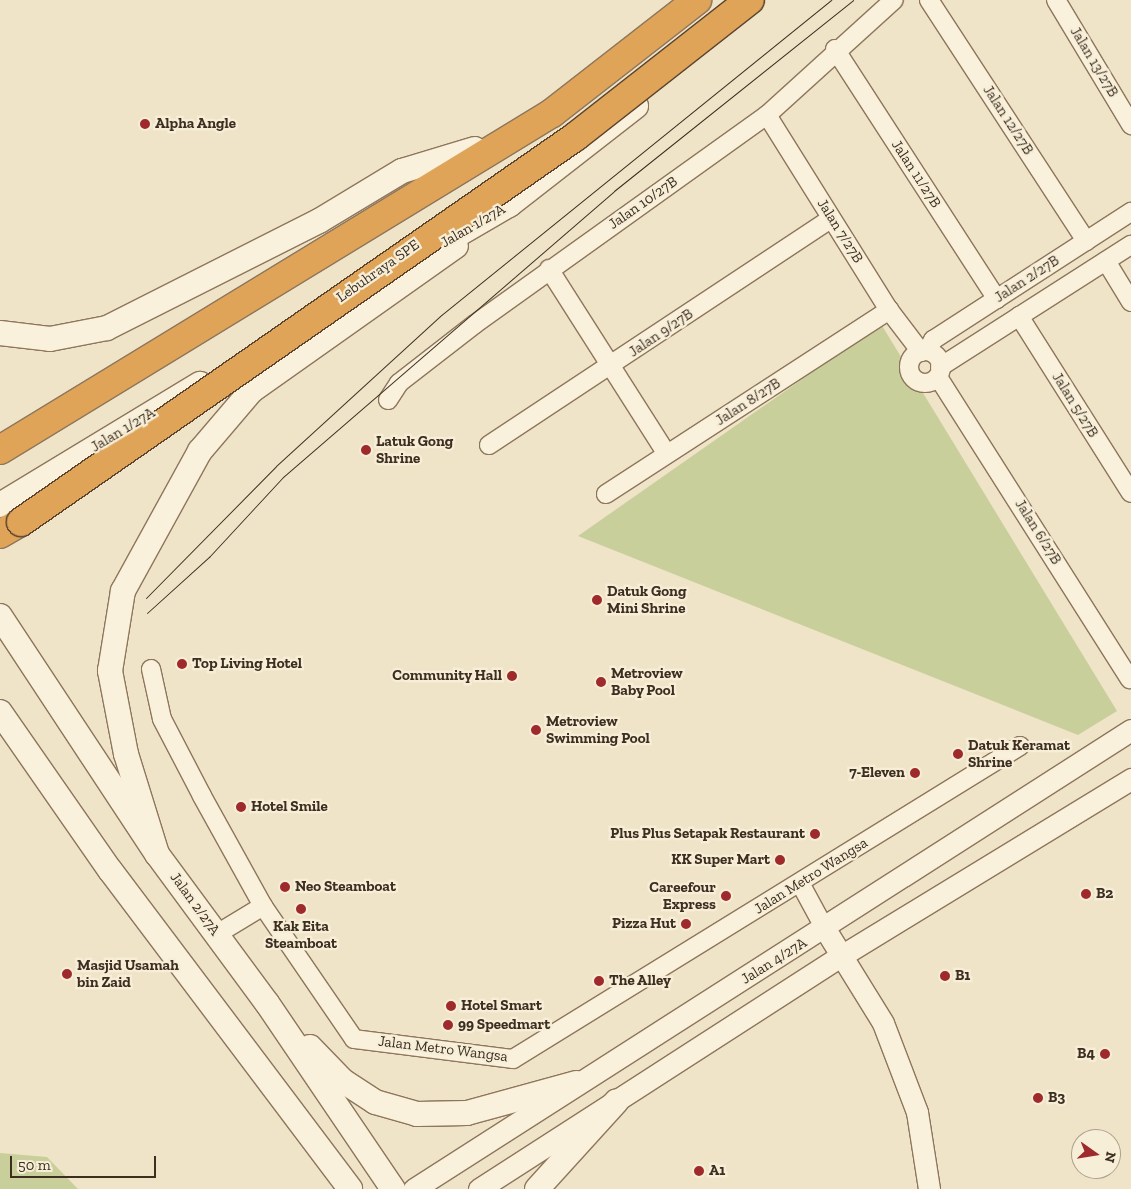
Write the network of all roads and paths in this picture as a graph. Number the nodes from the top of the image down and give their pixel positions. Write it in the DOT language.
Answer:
graph roads {
  1 [pos="680,0"];
  2 [pos="697,0"];
  3 [pos="750,0"];
  4 [pos="764,0"];
  5 [pos="894,0"];
  6 [pos="929,0"];
  7 [pos="1056,0"];
  8 [pos="835,49"];
  9 [pos="767,115"];
  10 [pos="1131,125"];
  11 [pos="475,149"];
  12 [pos="509,205"];
  13 [pos="1131,212"];
  14 [pos="832,219"];
  15 [pos="1086,241"];
  16 [pos="1131,245"];
  17 [pos="1106,261"];
  18 [pos="549,270"];
  19 [pos="997,299"];
  20 [pos="1131,302"];
  21 [pos="889,310"];
  22 [pos="1020,316"];
  23 [pos="0,333"];
  24 [pos="919,351"];
  25 [pos="612,366"];
  26 [pos="938,378"];
  27 [pos="388,400"];
  28 [pos="0,444"];
  29 [pos="489,445"];
  30 [pos="0,450"];
  31 [pos="667,454"];
  32 [pos="1131,493"];
  33 [pos="606,494"];
  34 [pos="0,505"];
  35 [pos="0,534"];
  36 [pos="0,616"];
  37 [pos="151,669"];
  38 [pos="1130,679"];
  39 [pos="0,712"];
  40 [pos="1131,730"];
  41 [pos="1020,746"];
  42 [pos="1131,779"];
  43 [pos="157,854"];
  44 [pos="800,883"];
  45 [pos="263,906"];
  46 [pos="825,930"];
  47 [pos="217,934"];
  48 [pos="841,956"];
  49 [pos="267,1003"];
  50 [pos="577,1083"];
  51 [pos="616,1102"];
  52 [pos="350,1189"];
  53 [pos="393,1189"];
  54 [pos="414,1189"];
  55 [pos="479,1189"];
  56 [pos="537,1189"];
  57 [pos="929,1189"];
  1 -- 11 [label="main road"];
  2 -- 30 [label="highway"];
  3 -- 35 [label="highway, Lebuhraya SPE, bridge"];
  4 -- 12 [label="main road, Jalan 1/27A"];
  5 -- 8 [label="street, Jalan 10/27B"];
  6 -- 15 [label="street, Jalan 12/27B"];
  7 -- 10 [label="street, Jalan 13/27B"];
  8 -- 9 [label="street, Jalan 10/27B"];
  8 -- 19 [label="street, Jalan 11/27B"];
  9 -- 14 [label="street, Jalan 7/27B"];
  9 -- 18 [label="street, Jalan 10/27B"];
  11 -- 23 [label="main road"];
  11 -- 28 [label="main road"];
  12 -- 34 [label="main road, Jalan 1/27A"];
  12 -- 43 [label="main road"];
  13 -- 15 [label="street, Jalan 2/27B"];
  14 -- 21 [label="street, Jalan 7/27B"];
  14 -- 25 [label="street, Jalan 9/27B"];
  15 -- 19 [label="street, Jalan 2/27B"];
  16 -- 17 [label="street, Jalan 2/27B"];
  17 -- 20 [label="street"];
  17 -- 22 [label="street, Jalan 2/27B"];
  18 -- 25 [label="street"];
  18 -- 27 [label="street, Jalan 10/27B"];
  19 -- 24 [label="street, Jalan 2/27B"];
  21 -- 24 [label="street, Jalan 7/27B"];
  21 -- 31 [label="street, Jalan 8/27B"];
  22 -- 26 [label="street, Jalan 2/27B"];
  22 -- 32 [label="street, Jalan 5/27B"];
  24 -- 26 [label="street, Jalan 7/27B"];
  24 -- 26 [label="street"];
  25 -- 29 [label="street, Jalan 9/27B"];
  25 -- 31 [label="street"];
  26 -- 38 [label="street, Jalan 6/27B"];
  31 -- 33 [label="street, Jalan 8/27B"];
  36 -- 43 [label="main road, Jalan 2/27A"];
  37 -- 45 [label="street, Jalan Metro Wangsa"];
  39 -- 52 [label="main road"];
  40 -- 46 [label="street, Jalan 4/27A"];
  41 -- 44 [label="street, Jalan Metro Wangsa"];
  42 -- 48 [label="street"];
  43 -- 47 [label="main road, Jalan 2/27A"];
  44 -- 45 [label="street, Jalan Metro Wangsa"];
  44 -- 46 [label="street"];
  45 -- 47 [label="street"];
  46 -- 48 [label="street"];
  46 -- 50 [label="street, Jalan 4/27A"];
  47 -- 49 [label="main road, Jalan 2/27A"];
  48 -- 51 [label="street"];
  48 -- 57 [label="street"];
  49 -- 50 [label="main road"];
  49 -- 53 [label="main road, Jalan 2/27A"];
  50 -- 54 [label="street, Jalan 4/27A"];
  51 -- 55 [label="street"];
  51 -- 56 [label="main road"];
}
